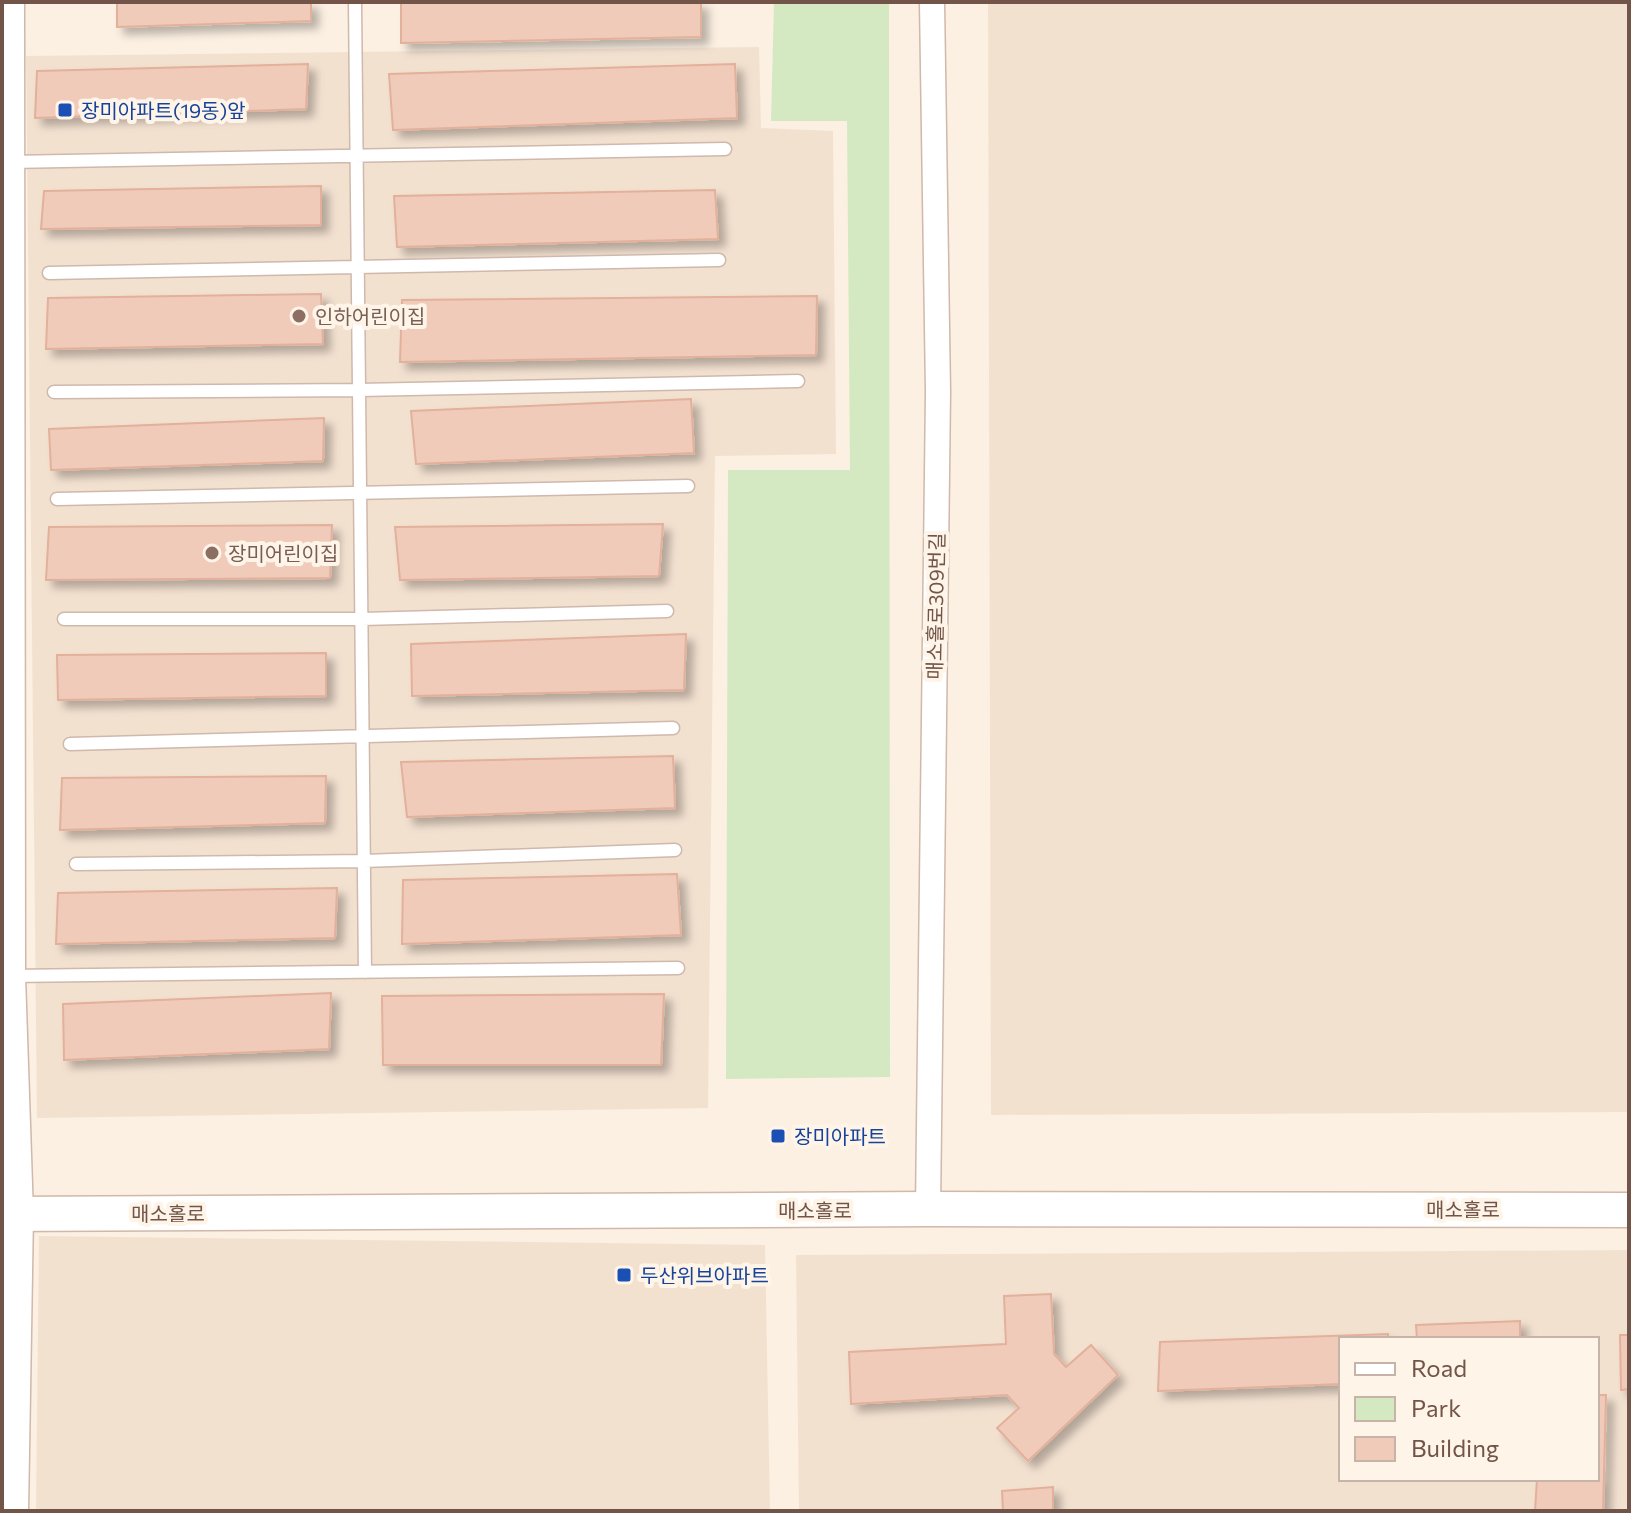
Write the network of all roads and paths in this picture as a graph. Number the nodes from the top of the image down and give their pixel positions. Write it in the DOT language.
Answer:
graph roads {
  1 [pos="9,2"];
  2 [pos="355,2"];
  3 [pos="932,2"];
  4 [pos="725,149"];
  5 [pos="357,154"];
  6 [pos="9,162"];
  7 [pos="719,260"];
  8 [pos="358,268"];
  9 [pos="49,273"];
  10 [pos="798,381"];
  11 [pos="359,390"];
  12 [pos="54,392"];
  13 [pos="688,486"];
  14 [pos="360,494"];
  15 [pos="57,499"];
  16 [pos="667,611"];
  17 [pos="64,619"];
  18 [pos="362,619"];
  19 [pos="673,728"];
  20 [pos="363,737"];
  21 [pos="70,744"];
  22 [pos="675,850"];
  23 [pos="364,861"];
  24 [pos="76,864"];
  25 [pos="678,968"];
  26 [pos="365,972"];
  27 [pos="10,976"];
  28 [pos="928,1209"];
  29 [pos="1629,1210"];
  30 [pos="10,1214"];
  31 [pos="13,1511"];
  1 -- 6 [label="street"];
  2 -- 5 [label="lane"];
  3 -- 28 [label="street, 매소홀로309번길"];
  4 -- 5 [label="lane"];
  5 -- 6 [label="lane"];
  5 -- 8 [label="lane"];
  6 -- 27 [label="street"];
  7 -- 8 [label="lane"];
  8 -- 9 [label="lane"];
  8 -- 11 [label="lane"];
  10 -- 11 [label="lane"];
  11 -- 12 [label="lane"];
  11 -- 14 [label="lane"];
  13 -- 14 [label="lane"];
  14 -- 15 [label="lane"];
  14 -- 18 [label="lane"];
  16 -- 18 [label="lane"];
  17 -- 18 [label="lane"];
  18 -- 20 [label="lane"];
  19 -- 20 [label="lane"];
  20 -- 21 [label="lane"];
  20 -- 23 [label="lane"];
  22 -- 23 [label="lane"];
  23 -- 24 [label="lane"];
  23 -- 26 [label="lane"];
  25 -- 26 [label="lane"];
  26 -- 27 [label="lane"];
  27 -- 30 [label="street"];
  28 -- 29 [label="main road, 매소홀로"];
  28 -- 30 [label="main road, 매소홀로"];
  30 -- 31 [label="street"];
}
